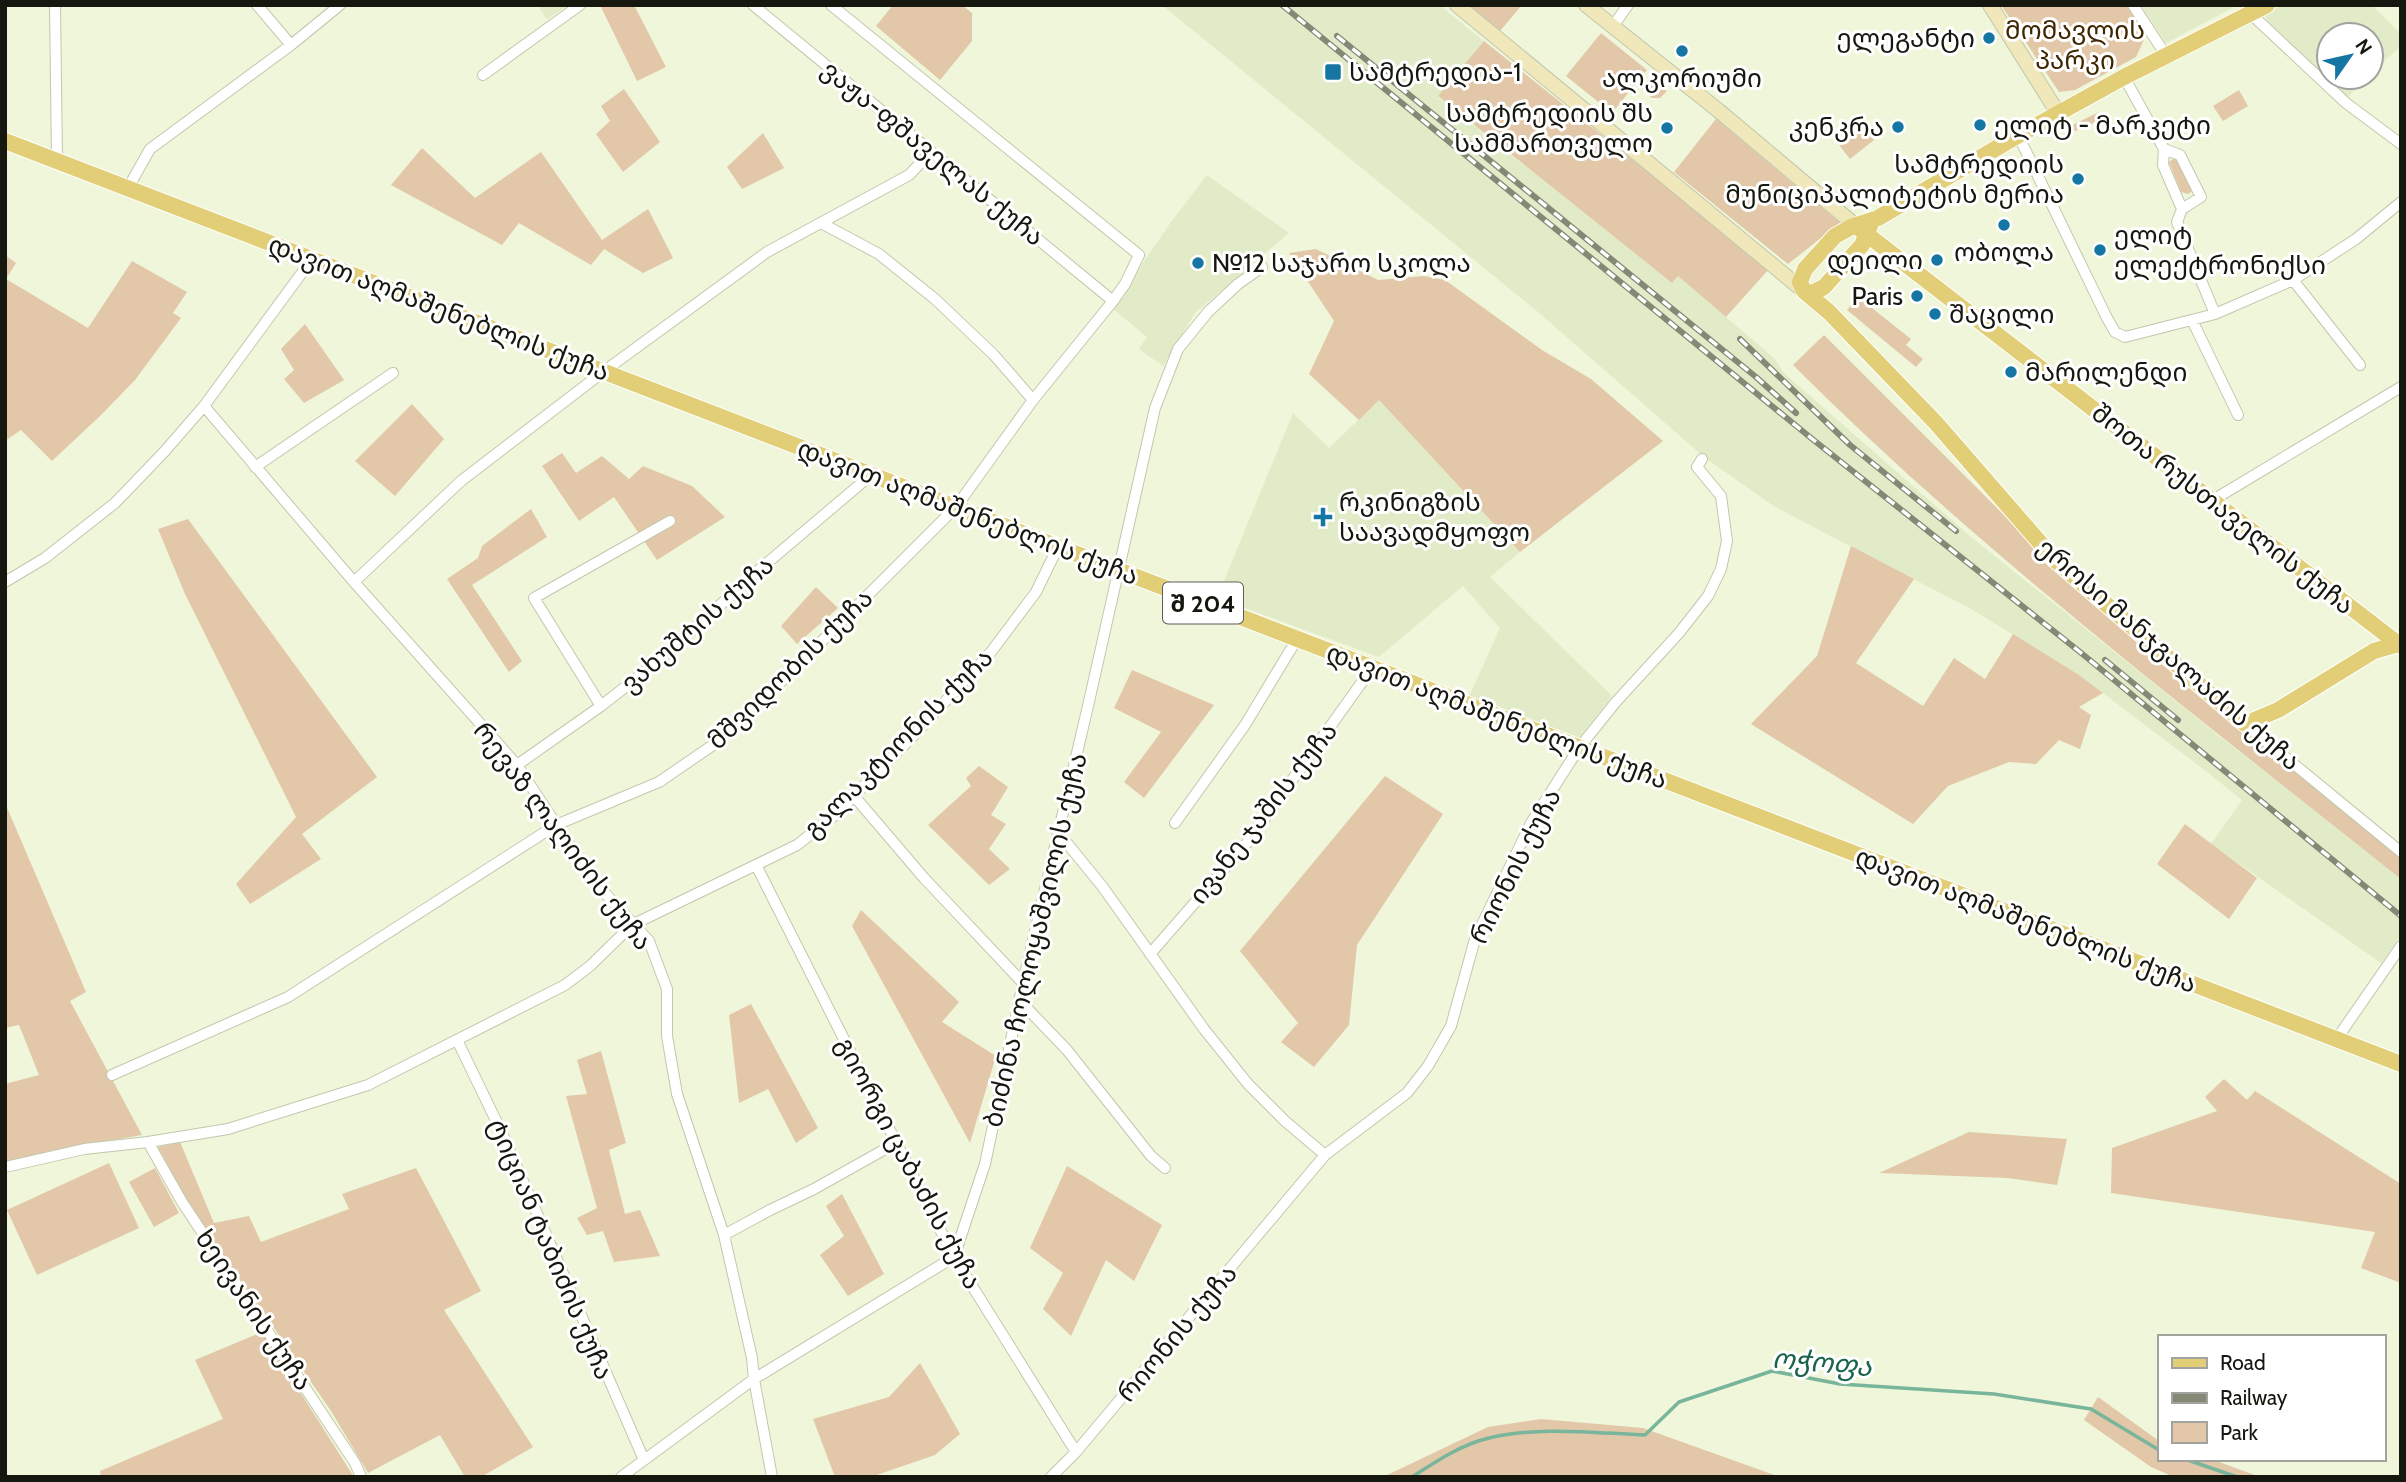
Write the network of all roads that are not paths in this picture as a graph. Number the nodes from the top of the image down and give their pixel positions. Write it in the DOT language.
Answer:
graph roads {
  1 [pos="55,5"];
  2 [pos="257,5"];
  3 [pos="340,5"];
  4 [pos="580,5"];
  5 [pos="753,5"];
  6 [pos="831,5"];
  7 [pos="1457,5"];
  8 [pos="1586,5"];
  9 [pos="1628,5"];
  10 [pos="1990,5"];
  11 [pos="2133,5"];
  12 [pos="2267,5"];
  13 [pos="2251,14"];
  14 [pos="1613,26"];
  15 [pos="291,44"];
  16 [pos="2167,57"];
  17 [pos="483,75"];
  18 [pos="2124,77"];
  19 [pos="2058,113"];
  20 [pos="2018,135"];
  21 [pos="5,141"];
  22 [pos="2401,144"];
  23 [pos="2164,149"];
  24 [pos="931,152"];
  25 [pos="57,161"];
  26 [pos="128,188"];
  27 [pos="2401,202"];
  28 [pos="2182,209"];
  29 [pos="1841,213"];
  30 [pos="1880,216"];
  31 [pos="821,223"];
  32 [pos="1867,234"];
  33 [pos="312,259"];
  34 [pos="1262,267"];
  35 [pos="2293,279"];
  36 [pos="1804,291"];
  37 [pos="1112,301"];
  38 [pos="2215,314"];
  39 [pos="2192,320"];
  40 [pos="2360,365"];
  41 [pos="603,372"];
  42 [pos="393,373"];
  43 [pos="2401,387"];
  44 [pos="1033,400"];
  45 [pos="204,406"];
  46 [pos="2238,415"];
  47 [pos="1702,459"];
  48 [pos="255,467"];
  49 [pos="871,475"];
  50 [pos="2213,500"];
  51 [pos="956,507"];
  52 [pos="670,521"];
  53 [pos="1058,547"];
  54 [pos="1118,570"];
  55 [pos="5,582"];
  56 [pos="354,582"];
  57 [pos="1297,639"];
  58 [pos="2399,645"];
  59 [pos="1372,668"];
  60 [pos="601,706"];
  61 [pos="2245,724"];
  62 [pos="1579,748"];
  63 [pos="517,765"];
  64 [pos="853,796"];
  65 [pos="1174,823"];
  66 [pos="556,825"];
  67 [pos="1057,831"];
  68 [pos="2401,852"];
  69 [pos="755,865"];
  70 [pos="632,925"];
  71 [pos="2401,946"];
  72 [pos="1150,954"];
  73 [pos="1023,983"];
  74 [pos="1019,1000"];
  75 [pos="457,1040"];
  76 [pos="2336,1040"];
  77 [pos="2401,1065"];
  78 [pos="112,1075"];
  79 [pos="148,1142"];
  80 [pos="896,1143"];
  81 [pos="1325,1154"];
  82 [pos="5,1167"];
  83 [pos="1165,1168"];
  84 [pos="724,1235"];
  85 [pos="954,1257"];
  86 [pos="754,1379"];
  87 [pos="1076,1452"];
  88 [pos="644,1460"];
  89 [pos="361,1477"];
  90 [pos="621,1477"];
  91 [pos="772,1477"];
  92 [pos="1051,1477"];
  1 -- 25 [label="street"];
  2 -- 15 [label="street"];
  3 -- 15 [label="street"];
  4 -- 17 [label="street"];
  5 -- 24 [label="street, ვაჟა-ფშაველას ქუჩა"];
  6 -- 37 [label="street, მშვიდობის ქუჩა"];
  7 -- 36 [label="main road"];
  8 -- 14 [label="main road, შოთა რუსთაველის ქუჩა"];
  9 -- 14 [label="street"];
  10 -- 19 [label="main road"];
  11 -- 16 [label="street"];
  12 -- 13 [label="main road"];
  13 -- 16 [label="main road"];
  13 -- 22 [label="street"];
  14 -- 29 [label="main road, შოთა რუსთაველის ქუჩა"];
  15 -- 26 [label="street"];
  16 -- 18 [label="main road"];
  18 -- 19 [label="main road"];
  18 -- 23 [label="street"];
  19 -- 20 [label="main road"];
  20 -- 30 [label="main road"];
  20 -- 39 [label="street"];
  21 -- 25 [label="main road, დავით აღმაშენებლის ქუჩა / შ 204"];
  23 -- 28 [label="street"];
  23 -- 28 [label="street"];
  24 -- 31 [label="street"];
  24 -- 37 [label="street, ვაჟა-ფშაველას ქუჩა"];
  25 -- 26 [label="main road, დავით აღმაშენებლის ქუჩა / შ 204"];
  26 -- 33 [label="main road, დავით აღმაშენებლის ქუჩა / შ 204"];
  27 -- 35 [label="street"];
  28 -- 38 [label="street"];
  29 -- 30 [label="main road"];
  29 -- 32 [label="main road, შოთა რუსთაველის ქუჩა"];
  30 -- 32 [label="main road"];
  30 -- 32 [label="main road"];
  31 -- 41 [label="street"];
  31 -- 44 [label="street"];
  32 -- 36 [label="main road"];
  32 -- 36 [label="main road"];
  32 -- 50 [label="main road, შოთა რუსთაველის ქუჩა"];
  33 -- 41 [label="main road, დავით აღმაშენებლის ქუჩა / შ 204"];
  33 -- 45 [label="street"];
  34 -- 54 [label="street, ბიძინა ჩოლოყაშვილის ქუჩა"];
  35 -- 38 [label="street"];
  35 -- 40 [label="street"];
  36 -- 61 [label="main road, ეროსი მანჯგალაძის ქუჩა"];
  37 -- 44 [label="street, მშვიდობის ქუჩა"];
  38 -- 39 [label="street"];
  39 -- 46 [label="street"];
  41 -- 49 [label="main road, დავით აღმაშენებლის ქუჩა / შ 204"];
  41 -- 56 [label="street"];
  42 -- 48 [label="street"];
  43 -- 50 [label="street"];
  44 -- 51 [label="street, მშვიდობის ქუჩა"];
  45 -- 48 [label="street, რევაზ ლაღიძის ქუჩა"];
  45 -- 55 [label="street"];
  47 -- 62 [label="street, რიონის ქუჩა"];
  48 -- 56 [label="street, რევაზ ლაღიძის ქუჩა"];
  49 -- 51 [label="main road, დავით აღმაშენებლის ქუჩა / შ 204"];
  49 -- 60 [label="street, ვახუშტის ქუჩა"];
  50 -- 58 [label="main road, შოთა რუსთაველის ქუჩა"];
  51 -- 53 [label="main road, დავით აღმაშენებლის ქუჩა / შ 204"];
  51 -- 66 [label="street, მშვიდობის ქუჩა"];
  52 -- 60 [label="street"];
  53 -- 54 [label="main road, დავით აღმაშენებლის ქუჩა / შ 204"];
  53 -- 64 [label="street, გალაკტიონის ქუჩა"];
  54 -- 57 [label="main road, დავით აღმაშენებლის ქუჩა / შ 204"];
  54 -- 67 [label="street, ბიძინა ჩოლოყაშვილის ქუჩა"];
  56 -- 63 [label="street, რევაზ ლაღიძის ქუჩა"];
  57 -- 59 [label="main road, დავით აღმაშენებლის ქუჩა / შ 204"];
  57 -- 65 [label="street"];
  58 -- 61 [label="main road"];
  59 -- 62 [label="main road, დავით აღმაშენებლის ქუჩა / შ 204"];
  59 -- 72 [label="street, ივანე ჯაშის ქუჩა"];
  60 -- 63 [label="street, ვახუშტის ქუჩა"];
  61 -- 68 [label="street, ეროსი მანჯგალაძის ქუჩა"];
  62 -- 76 [label="main road, დავით აღმაშენებლის ქუჩა / შ 204"];
  62 -- 81 [label="street, რიონის ქუჩა"];
  63 -- 66 [label="street, რევაზ ლაღიძის ქუჩა"];
  64 -- 69 [label="street, გალაკტიონის ქუჩა"];
  64 -- 73 [label="street"];
  66 -- 70 [label="street, რევაზ ლაღიძის ქუჩა"];
  66 -- 78 [label="street, მშვიდობის ქუჩა"];
  67 -- 72 [label="street"];
  67 -- 73 [label="street, ბიძინა ჩოლოყაშვილის ქუჩა"];
  69 -- 70 [label="street, გალაკტიონის ქუჩა"];
  69 -- 80 [label="street, გიორგი ცაბაძის ქუჩა"];
  70 -- 75 [label="street, გალაკტიონის ქუჩა"];
  70 -- 84 [label="street, რევაზ ლაღიძის ქუჩა"];
  71 -- 76 [label="street"];
  72 -- 81 [label="street"];
  73 -- 74 [label="street, ბიძინა ჩოლოყაშვილის ქუჩა"];
  74 -- 83 [label="street"];
  74 -- 85 [label="street, ბიძინა ჩოლოყაშვილის ქუჩა"];
  75 -- 79 [label="street, გალაკტიონის ქუჩა"];
  75 -- 88 [label="street, ტიციან ტაბიძის ქუჩა"];
  76 -- 77 [label="main road, დავით აღმაშენებლის ქუჩა / შ 204"];
  79 -- 82 [label="street, გალაკტიონის ქუჩა"];
  79 -- 89 [label="street, ხეივანის ქუჩა"];
  80 -- 84 [label="street"];
  80 -- 85 [label="street, გიორგი ცაბაძის ქუჩა"];
  81 -- 87 [label="street, რიონის ქუჩა"];
  84 -- 86 [label="street, რევაზ ლაღიძის ქუჩა"];
  85 -- 86 [label="street"];
  85 -- 87 [label="street, გიორგი ცაბაძის ქუჩა"];
  86 -- 88 [label="street"];
  86 -- 91 [label="street, რევაზ ლაღიძის ქუჩა"];
  87 -- 92 [label="street, რიონის ქუჩა"];
  88 -- 90 [label="street"];
}
